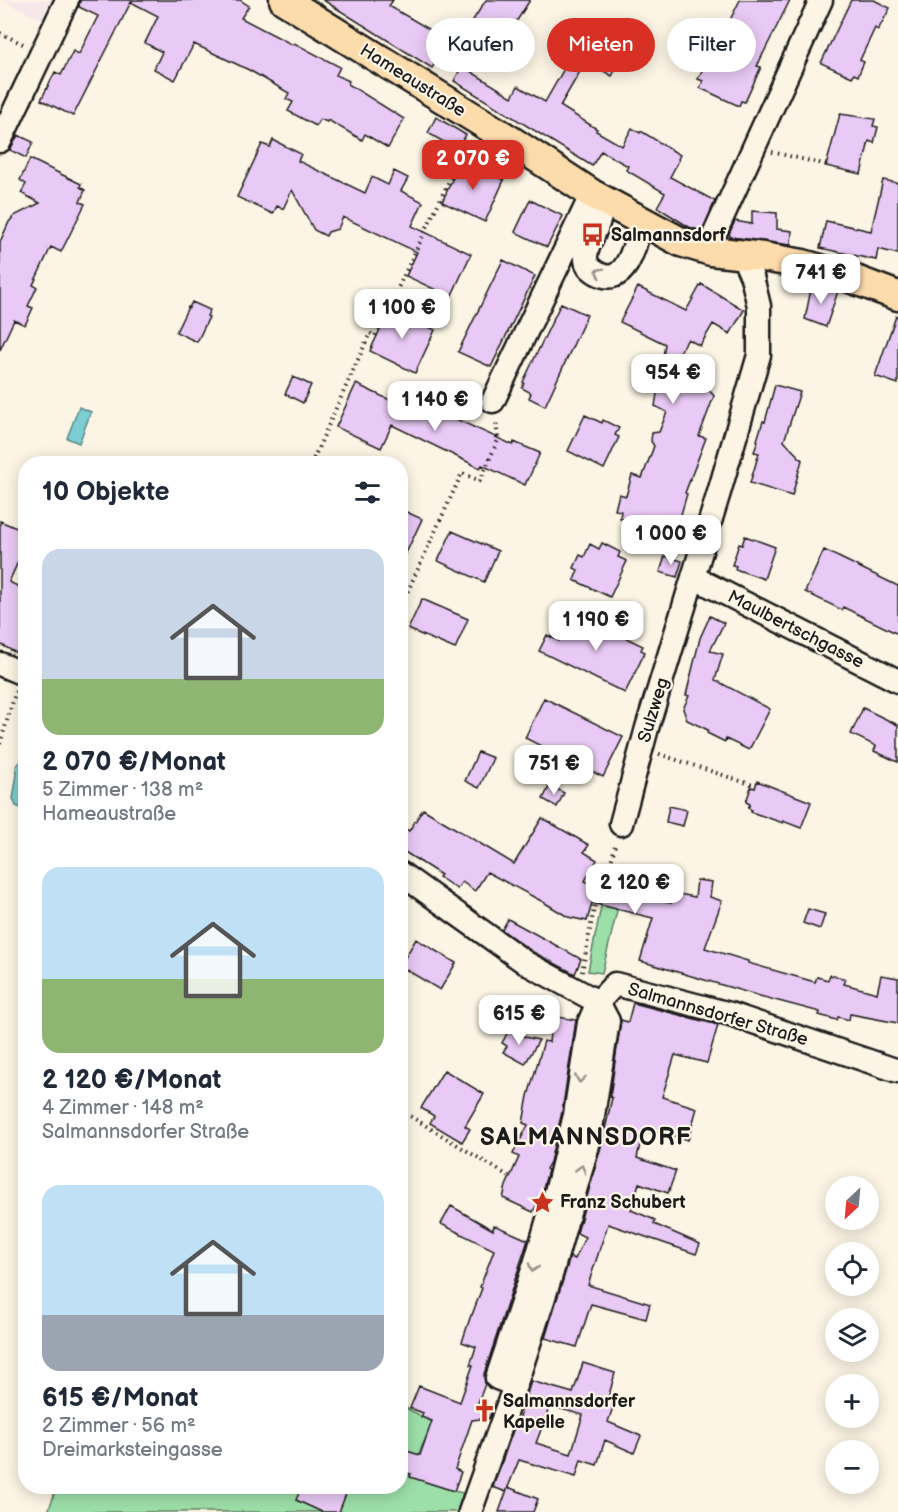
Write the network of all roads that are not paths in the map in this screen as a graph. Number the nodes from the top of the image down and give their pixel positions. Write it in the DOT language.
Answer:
graph roads {
  1 [pos="67,0"];
  2 [pos="284,0"];
  3 [pos="821,0"];
  4 [pos="0,141"];
  5 [pos="597,197"];
  6 [pos="641,222"];
  7 [pos="711,251"];
  8 [pos="742,254"];
  9 [pos="898,296"];
  10 [pos="493,401"];
  11 [pos="693,577"];
  12 [pos="0,664"];
  13 [pos="18,672"];
  14 [pos="898,681"];
  15 [pos="621,824"];
  16 [pos="408,879"];
  17 [pos="598,1002"];
  18 [pos="898,1071"];
  19 [pos="470,1512"];
  1 -- 4 [label="street"];
  2 -- 5 [label="main road, Hameaustraße"];
  3 -- 7 [label="street"];
  5 -- 6 [label="main road, Hameaustraße"];
  6 -- 5 [label="street, one-way"];
  5 -- 10 [label="street"];
  6 -- 7 [label="main road, Hameaustraße"];
  7 -- 8 [label="main road, Hameaustraße"];
  8 -- 9 [label="main road, Hameaustraße"];
  8 -- 11 [label="street, Sulzweg"];
  11 -- 14 [label="street, Maulbertschgasse"];
  11 -- 15 [label="street, Sulzweg"];
  12 -- 13 [label="street"];
  16 -- 17 [label="street"];
  17 -- 18 [label="street, Salmannsdorfer Straße"];
  17 -- 19 [label="street"];
}
